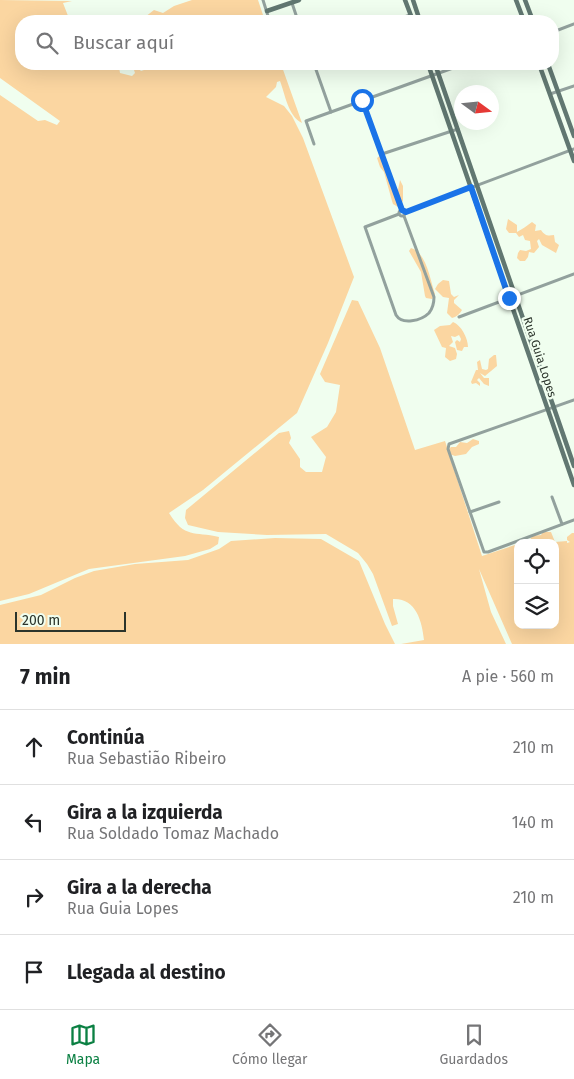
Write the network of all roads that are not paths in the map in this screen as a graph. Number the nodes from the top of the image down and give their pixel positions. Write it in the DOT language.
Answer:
graph roads {
  1 [pos="263,0"];
  2 [pos="299,0"];
  3 [pos="405,0"];
  4 [pos="413,0"];
  5 [pos="516,0"];
  6 [pos="525,0"];
  7 [pos="292,3"];
  8 [pos="267,14"];
  9 [pos="296,15"];
  10 [pos="410,15"];
  11 [pos="418,15"];
  12 [pos="522,15"];
  13 [pos="531,15"];
  14 [pos="574,24"];
  15 [pos="559,30"];
  16 [pos="316,70"];
  17 [pos="430,70"];
  18 [pos="437,70"];
  19 [pos="447,70"];
  20 [pos="541,70"];
  21 [pos="550,70"];
  22 [pos="438,73"];
  23 [pos="432,76"];
  24 [pos="574,86"];
  25 [pos="558,92"];
  26 [pos="550,94"];
  27 [pos="362,100"];
  28 [pos="331,112"];
  29 [pos="454,118"];
  30 [pos="454,130"];
  31 [pos="458,130"];
  32 [pos="451,131"];
  33 [pos="574,136"];
  34 [pos="314,144"];
  35 [pos="572,150"];
  36 [pos="382,154"];
  37 [pos="574,161"];
  38 [pos="477,185"];
  39 [pos="471,187"];
  40 [pos="402,213"];
  41 [pos="574,274"];
  42 [pos="516,295"];
  43 [pos="509,298"];
  44 [pos="459,317"];
  45 [pos="574,400"];
  46 [pos="553,406"];
  47 [pos="546,409"];
  48 [pos="574,466"];
  49 [pos="568,469"];
  50 [pos="574,486"];
  51 [pos="552,497"];
  52 [pos="499,502"];
  53 [pos="470,512"];
  54 [pos="574,520"];
  55 [pos="562,524"];
  1 -- 8 [label="street"];
  2 -- 7 [label="main road"];
  3 -- 10 [label="main road"];
  4 -- 11 [label="main road"];
  5 -- 12 [label="main road"];
  6 -- 13 [label="main road"];
  7 -- 8 [label="main road"];
  7 -- 9 [label="street"];
  14 -- 15 [label="street"];
  16 -- 28 [label="street"];
  17 -- 23 [label="main road, Rua Guia Lopes"];
  18 -- 22 [label="main road, Rua Guia Lopes"];
  19 -- 22 [label="street"];
  20 -- 26 [label="main road"];
  21 -- 25 [label="main road"];
  22 -- 23 [label="street"];
  22 -- 29 [label="main road, Rua Guia Lopes"];
  23 -- 27 [label="street"];
  23 -- 32 [label="main road, Rua Guia Lopes"];
  24 -- 25 [label="street"];
  25 -- 26 [label="street"];
  25 -- 33 [label="main road"];
  26 -- 35 [label="main road"];
  27 -- 28 [label="street"];
  27 -- 36 [label="street"];
  28 -- 34 [label="street"];
  30 -- 32 [label="street"];
  31 -- 38 [label="main road, Rua Guia Lopes"];
  32 -- 36 [label="street"];
  32 -- 39 [label="main road, Rua Guia Lopes"];
  35 -- 37 [label="main road"];
  35 -- 38 [label="street"];
  36 -- 40 [label="street"];
  38 -- 39 [label="street"];
  38 -- 42 [label="main road, Rua Guia Lopes"];
  39 -- 40 [label="street"];
  39 -- 43 [label="main road, Rua Guia Lopes"];
  40 -- 40 [label="street"];
  41 -- 42 [label="street"];
  42 -- 43 [label="street"];
  42 -- 46 [label="main road, Rua Guia Lopes"];
  43 -- 44 [label="street"];
  43 -- 47 [label="main road, Rua Guia Lopes"];
  45 -- 46 [label="street"];
  46 -- 47 [label="street"];
  46 -- 48 [label="main road, Rua Guia Lopes"];
  47 -- 49 [label="main road, Rua Guia Lopes"];
  47 -- 53 [label="street"];
  48 -- 49 [label="main road"];
  49 -- 50 [label="main road, Rua Guia Lopes"];
  51 -- 55 [label="street"];
  52 -- 53 [label="street"];
  53 -- 55 [label="street"];
  54 -- 55 [label="street"];
}
